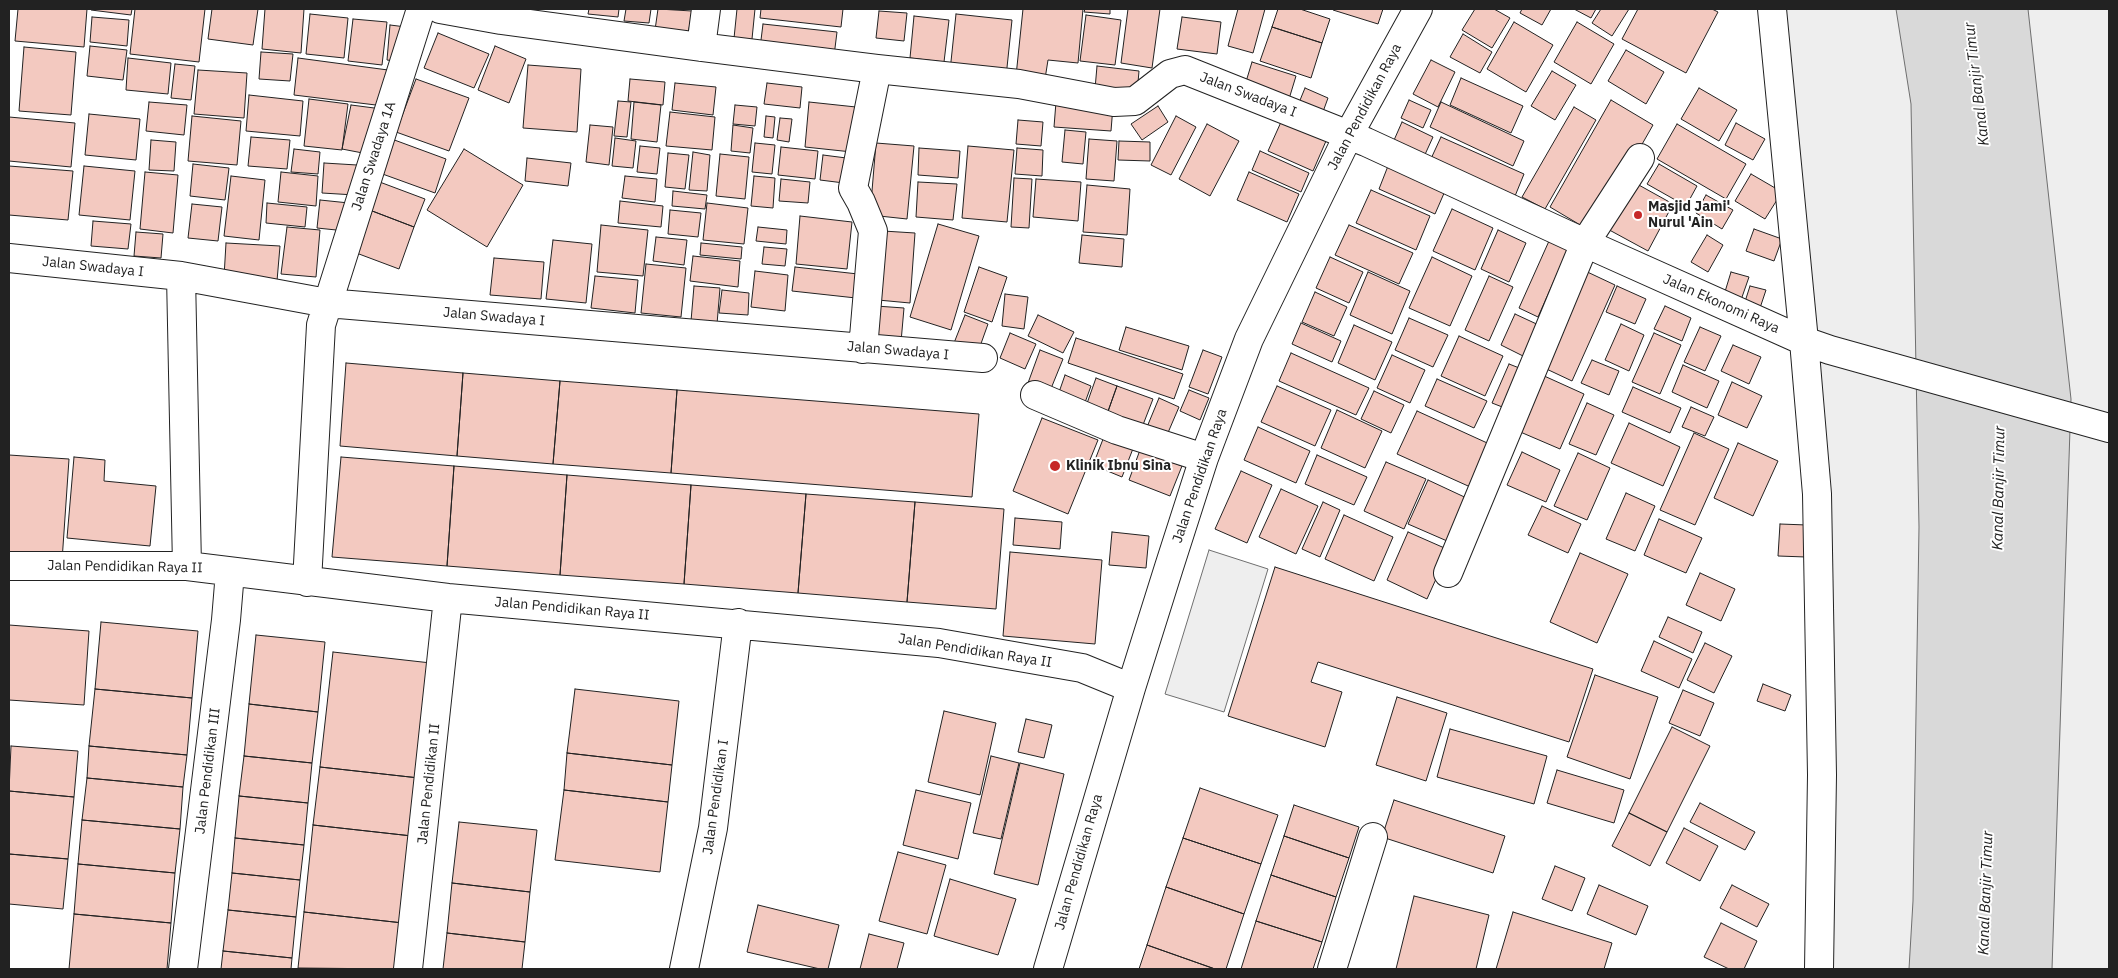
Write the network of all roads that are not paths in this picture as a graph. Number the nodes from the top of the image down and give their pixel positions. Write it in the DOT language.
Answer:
graph roads {
  1 [pos="421,9"];
  2 [pos="440,9"];
  3 [pos="706,9"];
  4 [pos="1418,9"];
  5 [pos="1772,9"];
  6 [pos="701,46"];
  7 [pos="877,69"];
  8 [pos="1349,134"];
  9 [pos="1640,158"];
  10 [pos="1585,243"];
  11 [pos="9,258"];
  12 [pos="181,276"];
  13 [pos="327,303"];
  14 [pos="1804,341"];
  15 [pos="863,349"];
  16 [pos="983,358"];
  17 [pos="1035,395"];
  18 [pos="2109,428"];
  19 [pos="1204,458"];
  20 [pos="9,566"];
  21 [pos="187,566"];
  22 [pos="230,572"];
  23 [pos="1448,573"];
  24 [pos="307,582"];
  25 [pos="448,598"];
  26 [pos="738,623"];
  27 [pos="1131,688"];
  28 [pos="1373,837"];
  29 [pos="183,969"];
  30 [pos="408,969"];
  31 [pos="684,969"];
  32 [pos="1048,969"];
  33 [pos="1332,969"];
  34 [pos="1819,969"];
  1 -- 13 [label="street, Jalan Swadaya 1A"];
  2 -- 6 [label="street, Jalan Swadaya I"];
  3 -- 6 [label="street"];
  4 -- 8 [label="street, Jalan Pendidikan Raya"];
  5 -- 14 [label="street"];
  6 -- 7 [label="street, Jalan Swadaya I"];
  7 -- 8 [label="street, Jalan Swadaya I"];
  7 -- 15 [label="street"];
  8 -- 10 [label="street, Jalan Ekonomi Raya"];
  8 -- 19 [label="street, Jalan Pendidikan Raya"];
  9 -- 10 [label="street"];
  10 -- 14 [label="street, Jalan Ekonomi Raya"];
  10 -- 23 [label="street"];
  11 -- 12 [label="street, Jalan Swadaya I"];
  12 -- 13 [label="street, Jalan Swadaya I"];
  12 -- 21 [label="street"];
  13 -- 15 [label="street, Jalan Swadaya I"];
  13 -- 24 [label="street, Jalan Swadaya 1A"];
  14 -- 18 [label="street, Jalan Ekonomi Raya"];
  14 -- 34 [label="street"];
  15 -- 16 [label="street, Jalan Swadaya I"];
  17 -- 19 [label="street"];
  19 -- 27 [label="street, Jalan Pendidikan Raya"];
  20 -- 21 [label="street, Jalan Pendidikan Raya II"];
  21 -- 22 [label="street, Jalan Pendidikan Raya II"];
  22 -- 24 [label="street, Jalan Pendidikan Raya II"];
  22 -- 29 [label="street, Jalan Pendidikan III"];
  24 -- 25 [label="street, Jalan Pendidikan Raya II"];
  25 -- 26 [label="street, Jalan Pendidikan Raya II"];
  25 -- 30 [label="street, Jalan Pendidikan II"];
  26 -- 27 [label="street, Jalan Pendidikan Raya II"];
  26 -- 31 [label="street, Jalan Pendidikan I"];
  27 -- 32 [label="street, Jalan Pendidikan Raya"];
  28 -- 33 [label="street"];
}
